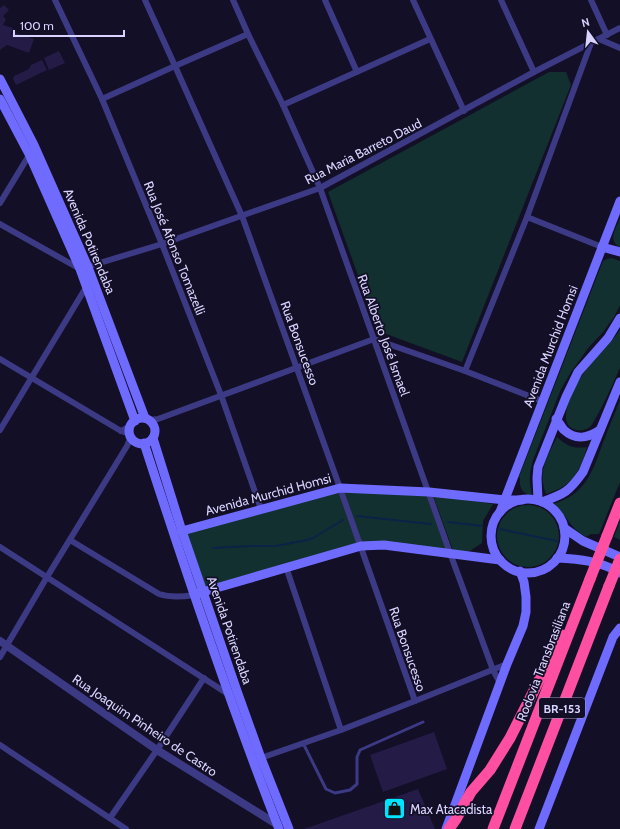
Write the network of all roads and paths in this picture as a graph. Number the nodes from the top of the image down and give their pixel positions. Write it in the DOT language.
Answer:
graph roads {
  1 [pos="55,0"];
  2 [pos="145,0"];
  3 [pos="233,0"];
  4 [pos="325,0"];
  5 [pos="413,0"];
  6 [pos="501,0"];
  7 [pos="591,0"];
  8 [pos="620,28"];
  9 [pos="248,34"];
  10 [pos="607,35"];
  11 [pos="430,38"];
  12 [pos="599,39"];
  13 [pos="591,43"];
  14 [pos="620,48"];
  15 [pos="175,66"];
  16 [pos="357,72"];
  17 [pos="534,72"];
  18 [pos="0,79"];
  19 [pos="0,99"];
  20 [pos="102,99"];
  21 [pos="283,106"];
  22 [pos="464,111"];
  23 [pos="34,145"];
  24 [pos="29,154"];
  25 [pos="320,188"];
  26 [pos="620,201"];
  27 [pos="0,203"];
  28 [pos="242,216"];
  29 [pos="527,217"];
  30 [pos="0,224"];
  31 [pos="162,244"];
  32 [pos="602,247"];
  33 [pos="620,252"];
  34 [pos="84,268"];
  35 [pos="92,278"];
  36 [pos="86,286"];
  37 [pos="620,318"];
  38 [pos="374,339"];
  39 [pos="0,359"];
  40 [pos="296,367"];
  41 [pos="465,371"];
  42 [pos="31,378"];
  43 [pos="620,382"];
  44 [pos="221,395"];
  45 [pos="542,401"];
  46 [pos="556,419"];
  47 [pos="151,421"];
  48 [pos="0,430"];
  49 [pos="600,430"];
  50 [pos="132,435"];
  51 [pos="153,438"];
  52 [pos="340,488"];
  53 [pos="429,492"];
  54 [pos="505,500"];
  55 [pos="522,500"];
  56 [pos="540,501"];
  57 [pos="620,503"];
  58 [pos="261,509"];
  59 [pos="500,512"];
  60 [pos="564,528"];
  61 [pos="182,531"];
  62 [pos="70,540"];
  63 [pos="361,546"];
  64 [pos="0,547"];
  65 [pos="450,553"];
  66 [pos="557,558"];
  67 [pos="620,558"];
  68 [pos="500,560"];
  69 [pos="286,568"];
  70 [pos="520,571"];
  71 [pos="620,573"];
  72 [pos="48,577"];
  73 [pos="204,592"];
  74 [pos="194,595"];
  75 [pos="572,625"];
  76 [pos="620,628"];
  77 [pos="3,644"];
  78 [pos="0,657"];
  79 [pos="507,664"];
  80 [pos="493,670"];
  81 [pos="204,678"];
  82 [pos="500,683"];
  83 [pos="232,692"];
  84 [pos="415,701"];
  85 [pos="424,722"];
  86 [pos="341,730"];
  87 [pos="303,743"];
  88 [pos="0,744"];
  89 [pos="157,750"];
  90 [pos="257,759"];
  91 [pos="110,818"];
  92 [pos="280,828"];
  93 [pos="126,829"];
  94 [pos="289,829"];
  95 [pos="446,829"];
  96 [pos="449,829"];
  97 [pos="493,829"];
  98 [pos="515,829"];
  99 [pos="539,829"];
  1 -- 20 [label="street, Rua José Afonso Tomazelli"];
  2 -- 15 [label="street, Rua Bonsucesso"];
  3 -- 9 [label="street, Rua Alberto José Ismael"];
  4 -- 16 [label="street"];
  5 -- 11 [label="street"];
  6 -- 17 [label="street"];
  7 -- 10 [label="street"];
  8 -- 10 [label="street, Rua Maria Barreto Daud"];
  9 -- 15 [label="street"];
  9 -- 21 [label="street, Rua Alberto José Ismael"];
  10 -- 12 [label="street, Rua Maria Barreto Daud"];
  11 -- 16 [label="street"];
  11 -- 22 [label="street"];
  12 -- 13 [label="street, Rua Maria Barreto Daud"];
  12 -- 14 [label="street"];
  13 -- 17 [label="street, Rua Maria Barreto Daud"];
  13 -- 29 [label="street"];
  15 -- 20 [label="street"];
  15 -- 28 [label="street, Rua Bonsucesso"];
  16 -- 21 [label="street"];
  17 -- 22 [label="street, Rua Maria Barreto Daud"];
  18 -- 23 [label="main road, Avenida Potirendaba"];
  19 -- 24 [label="main road, Avenida Potirendaba"];
  20 -- 31 [label="street, Rua José Afonso Tomazelli"];
  21 -- 25 [label="street, Rua Alberto José Ismael"];
  22 -- 25 [label="street, Rua Maria Barreto Daud"];
  23 -- 24 [label="street"];
  23 -- 34 [label="main road, Avenida Potirendaba"];
  24 -- 27 [label="street"];
  24 -- 34 [label="main road, Avenida Potirendaba"];
  25 -- 28 [label="street, Rua Maria Barreto Daud"];
  25 -- 38 [label="street, Rua Alberto José Ismael"];
  26 -- 32 [label="main road, Avenida Murchid Homsi"];
  28 -- 31 [label="street, Rua Maria Barreto Daud"];
  28 -- 40 [label="street, Rua Bonsucesso"];
  29 -- 32 [label="street"];
  29 -- 41 [label="street"];
  30 -- 34 [label="street"];
  31 -- 34 [label="street, Rua Maria Barreto Daud"];
  31 -- 44 [label="street, Rua José Afonso Tomazelli"];
  32 -- 33 [label="main road"];
  32 -- 45 [label="main road, Avenida Murchid Homsi"];
  34 -- 35 [label="main road, Avenida Potirendaba"];
  34 -- 36 [label="main road, Avenida Potirendaba"];
  35 -- 36 [label="street"];
  35 -- 47 [label="main road, Avenida Potirendaba"];
  36 -- 42 [label="street"];
  36 -- 50 [label="main road, Avenida Potirendaba"];
  37 -- 46 [label="main road"];
  38 -- 40 [label="street"];
  38 -- 41 [label="street"];
  38 -- 53 [label="street, Rua Alberto José Ismael"];
  39 -- 42 [label="street"];
  40 -- 44 [label="street"];
  40 -- 52 [label="street, Rua Bonsucesso"];
  41 -- 45 [label="street"];
  42 -- 48 [label="street"];
  42 -- 50 [label="street"];
  43 -- 49 [label="main road"];
  44 -- 47 [label="street"];
  44 -- 58 [label="street, Rua José Afonso Tomazelli"];
  45 -- 54 [label="main road, Avenida Murchid Homsi"];
  46 -- 49 [label="main road"];
  46 -- 56 [label="main road"];
  47 -- 50 [label="main road"];
  47 -- 51 [label="main road"];
  49 -- 56 [label="main road"];
  50 -- 51 [label="main road"];
  50 -- 62 [label="street"];
  50 -- 74 [label="main road, Avenida Potirendaba"];
  51 -- 61 [label="main road, Avenida Potirendaba"];
  52 -- 53 [label="main road, Avenida Murchid Homsi"];
  52 -- 58 [label="main road, Avenida Murchid Homsi"];
  52 -- 63 [label="street, Rua Bonsucesso"];
  53 -- 54 [label="main road, Avenida Murchid Homsi"];
  53 -- 65 [label="street, Rua Alberto José Ismael"];
  54 -- 55 [label="main road, Avenida Murchid Homsi"];
  54 -- 59 [label="main road, Avenida Murchid Homsi"];
  55 -- 56 [label="main road"];
  55 -- 59 [label="main road"];
  56 -- 60 [label="main road"];
  57 -- 75 [label="highway, Rodovia Transbrasiliana / BR-153, bridge"];
  58 -- 61 [label="main road, Avenida Murchid Homsi"];
  59 -- 68 [label="main road"];
  60 -- 66 [label="main road"];
  60 -- 67 [label="main road"];
  61 -- 73 [label="main road, Avenida Potirendaba"];
  62 -- 72 [label="street"];
  62 -- 74 [label="street"];
  63 -- 65 [label="main road"];
  63 -- 69 [label="main road"];
  63 -- 84 [label="street, Rua Bonsucesso"];
  64 -- 72 [label="street"];
  65 -- 68 [label="main road"];
  65 -- 80 [label="street, Rua Alberto José Ismael"];
  66 -- 70 [label="main road"];
  66 -- 71 [label="main road"];
  67 -- 98 [label="highway, BR-153, bridge"];
  68 -- 70 [label="main road"];
  69 -- 73 [label="main road"];
  69 -- 86 [label="street"];
  70 -- 79 [label="main road"];
  72 -- 77 [label="street"];
  72 -- 81 [label="street"];
  73 -- 74 [label="main road"];
  73 -- 83 [label="main road, Avenida Potirendaba"];
  74 -- 83 [label="main road, Avenida Potirendaba"];
  75 -- 96 [label="highway"];
  75 -- 97 [label="highway, Rodovia Transbrasiliana / BR-153"];
  76 -- 99 [label="main road"];
  77 -- 78 [label="street"];
  77 -- 89 [label="street, Rua Joaquim Pinheiro de Castro"];
  79 -- 80 [label="street"];
  79 -- 82 [label="main road"];
  80 -- 82 [label="street, Rua Alberto José Ismael"];
  80 -- 84 [label="street"];
  81 -- 83 [label="street"];
  81 -- 89 [label="street"];
  82 -- 95 [label="main road"];
  83 -- 90 [label="main road, Avenida Potirendaba"];
  84 -- 86 [label="street"];
  85 -- 87 [label="lane"];
  86 -- 87 [label="street"];
  87 -- 90 [label="street"];
  88 -- 91 [label="street"];
  89 -- 91 [label="street"];
  89 -- 92 [label="street, Rua Joaquim Pinheiro de Castro"];
  90 -- 92 [label="main road, Avenida Potirendaba"];
  90 -- 94 [label="main road, Avenida Potirendaba"];
  91 -- 93 [label="street"];
}
